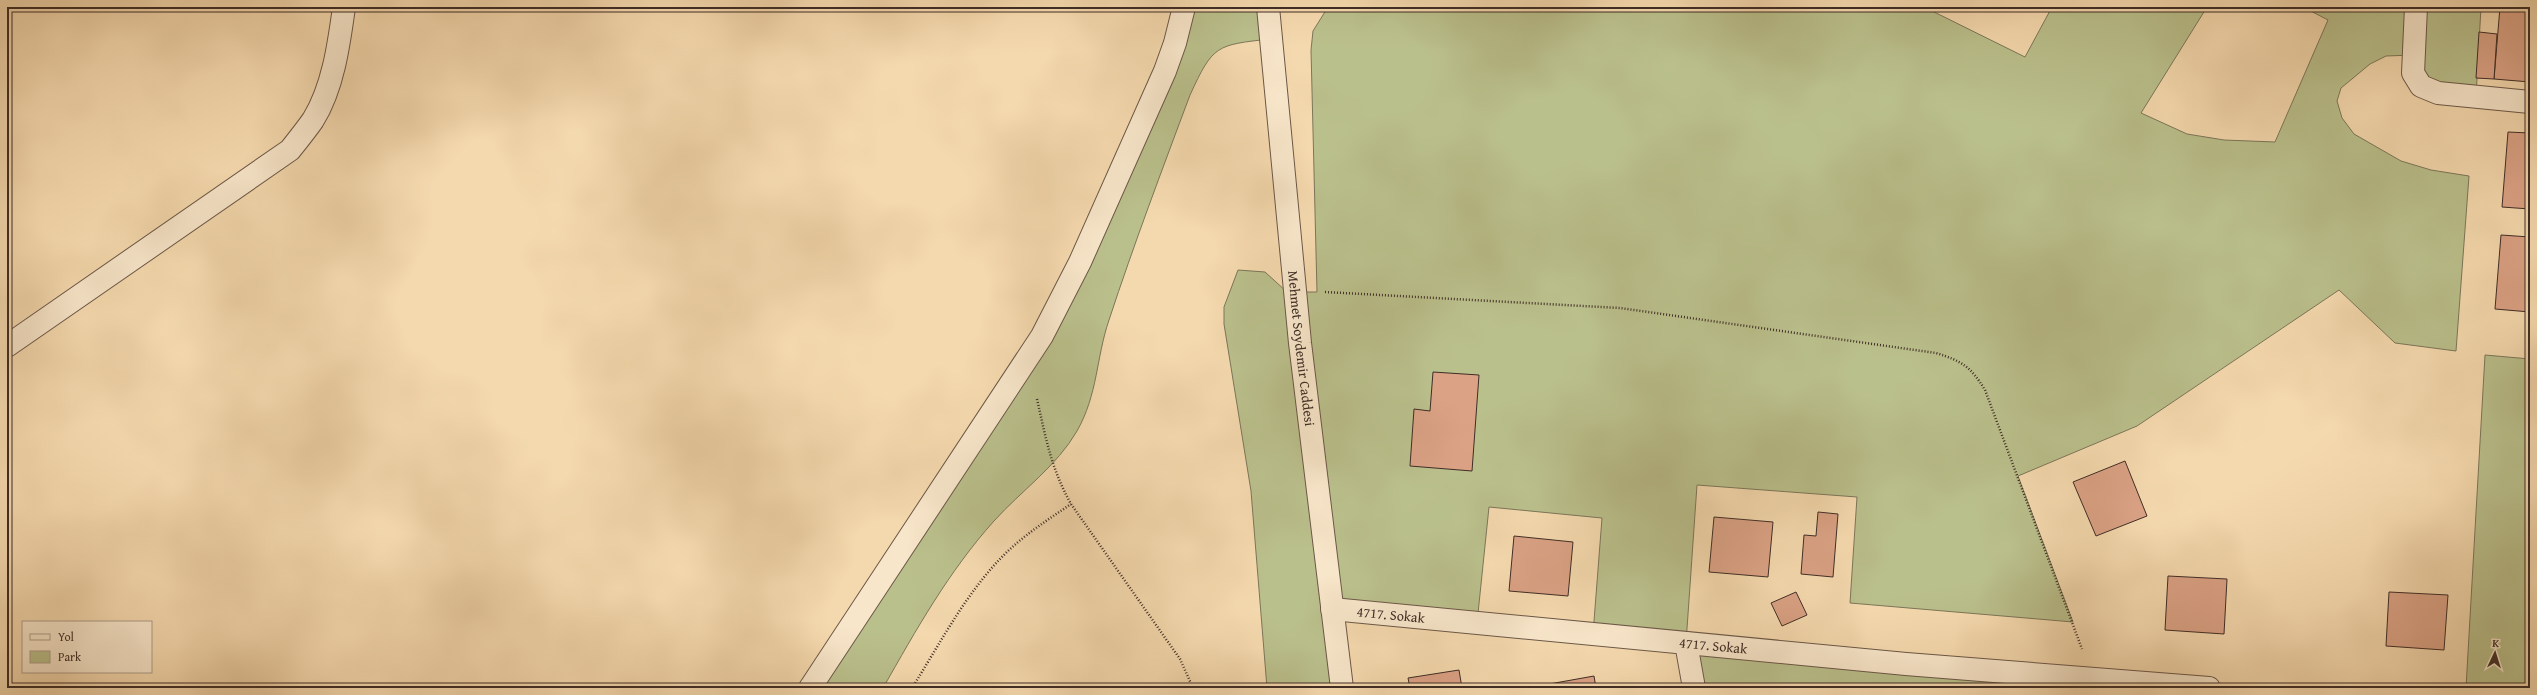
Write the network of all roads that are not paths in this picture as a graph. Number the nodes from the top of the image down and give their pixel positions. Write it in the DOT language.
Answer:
graph roads {
  1 [pos="344,7"];
  2 [pos="1184,7"];
  3 [pos="1268,7"];
  4 [pos="2416,7"];
  5 [pos="2530,102"];
  6 [pos="7,346"];
  7 [pos="1332,608"];
  8 [pos="1686,643"];
  9 [pos="810,688"];
  10 [pos="1342,688"];
  11 [pos="1694,688"];
  12 [pos="2209,688"];
  1 -- 6 [label="street"];
  2 -- 9 [label="street"];
  3 -- 7 [label="street, Mehmet Soydemir Caddesi"];
  4 -- 5 [label="street"];
  7 -- 8 [label="street, 4717. Sokak"];
  7 -- 10 [label="street, Mehmet Soydemir Caddesi"];
  8 -- 11 [label="street"];
  8 -- 12 [label="street, 4717. Sokak"];
}
